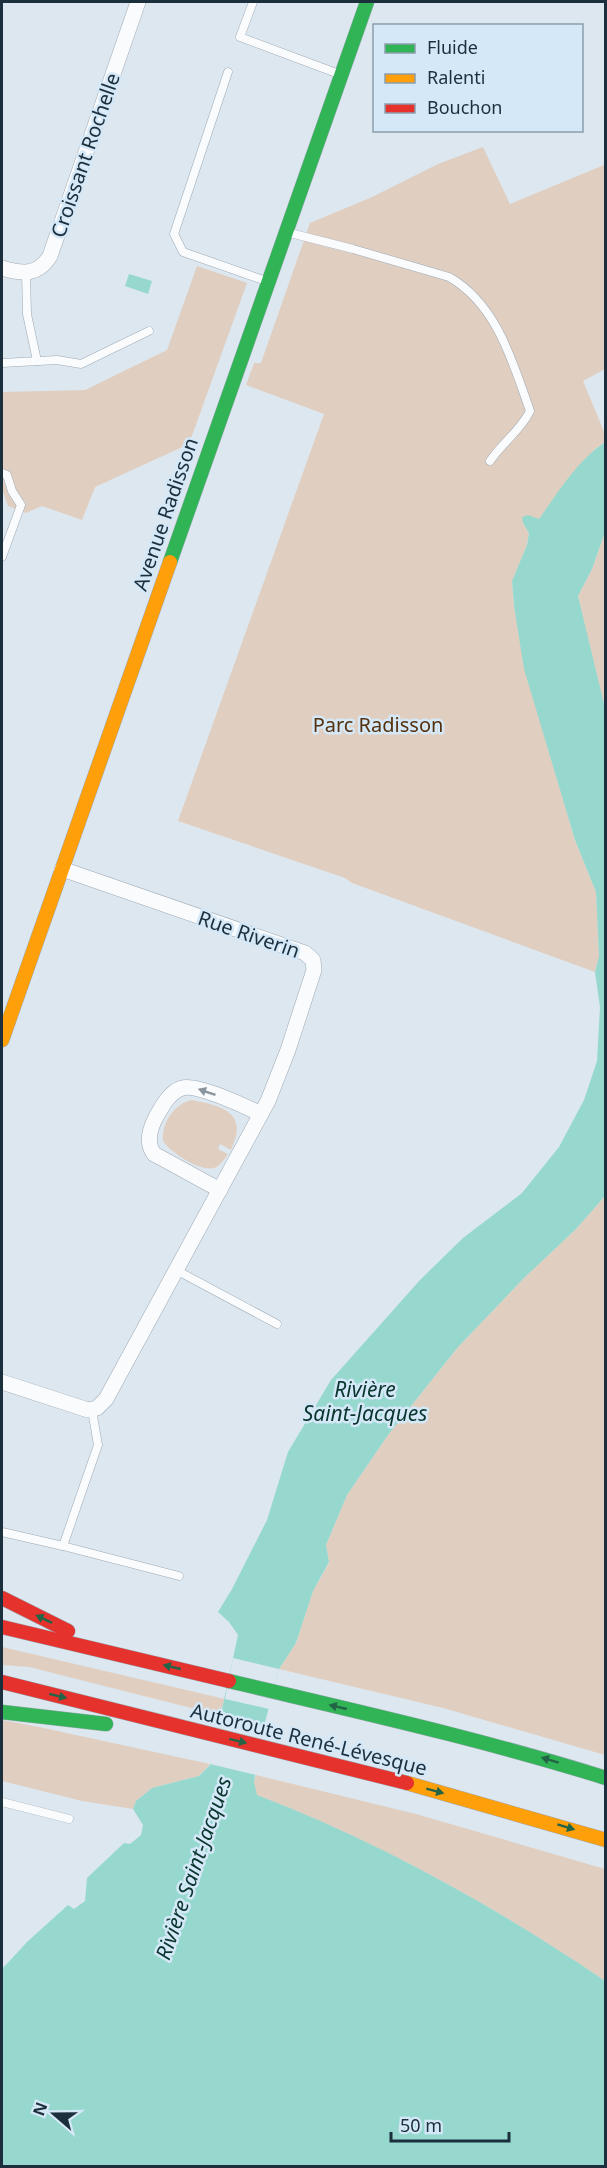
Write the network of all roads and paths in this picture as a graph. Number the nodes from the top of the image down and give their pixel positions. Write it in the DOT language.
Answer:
graph roads {
  1 [pos="138,2"];
  2 [pos="253,2"];
  3 [pos="367,2"];
  4 [pos="228,72"];
  5 [pos="341,75"];
  6 [pos="285,232"];
  7 [pos="2,268"];
  8 [pos="26,273"];
  9 [pos="268,281"];
  10 [pos="149,331"];
  11 [pos="37,361"];
  12 [pos="2,363"];
  13 [pos="490,461"];
  14 [pos="2,473"];
  15 [pos="2,557"];
  16 [pos="62,868"];
  17 [pos="2,1039"];
  18 [pos="261,1114"];
  19 [pos="220,1190"];
  20 [pos="176,1270"];
  21 [pos="277,1324"];
  22 [pos="2,1382"];
  23 [pos="92,1410"];
  24 [pos="2,1532"];
  25 [pos="63,1546"];
  26 [pos="179,1576"];
  27 [pos="2,1598"];
  28 [pos="2,1627"];
  29 [pos="116,1654"];
  30 [pos="2,1682"];
  31 [pos="2,1712"];
  32 [pos="215,1736"];
  33 [pos="606,1778"];
  34 [pos="2,1802"];
  35 [pos="69,1819"];
  36 [pos="606,1840"];
  1 -- 8 [label="street, Croissant Rochelle"];
  2 -- 5 [label="lane"];
  3 -- 5 [label="main road, Avenue Radisson"];
  4 -- 9 [label="lane"];
  5 -- 6 [label="main road, Avenue Radisson"];
  6 -- 9 [label="main road, Avenue Radisson"];
  6 -- 13 [label="lane"];
  7 -- 8 [label="street"];
  8 -- 11 [label="lane"];
  9 -- 16 [label="main road, Avenue Radisson"];
  10 -- 11 [label="lane"];
  11 -- 12 [label="lane"];
  14 -- 15 [label="lane"];
  16 -- 17 [label="main road, Avenue Radisson"];
  16 -- 18 [label="street, Rue Riverin"];
  18 -- 19 [label="street, Rue Riverin"];
  18 -- 19 [label="street, one-way"];
  19 -- 20 [label="street, Rue Riverin"];
  20 -- 21 [label="lane"];
  20 -- 23 [label="street, Rue Riverin"];
  22 -- 23 [label="street"];
  23 -- 25 [label="lane"];
  24 -- 25 [label="lane"];
  25 -- 26 [label="lane"];
  29 -- 27 [label="main road, one-way"];
  28 -- 29 [label="main road, Autoroute René-Lévesque"];
  33 -- 29 [label="main road, Autoroute René-Lévesque, one-way"];
  30 -- 32 [label="main road, Autoroute René-Lévesque, one-way"];
  31 -- 32 [label="main road"];
  32 -- 36 [label="main road, Autoroute René-Lévesque, one-way"];
  34 -- 35 [label="lane"];
}
